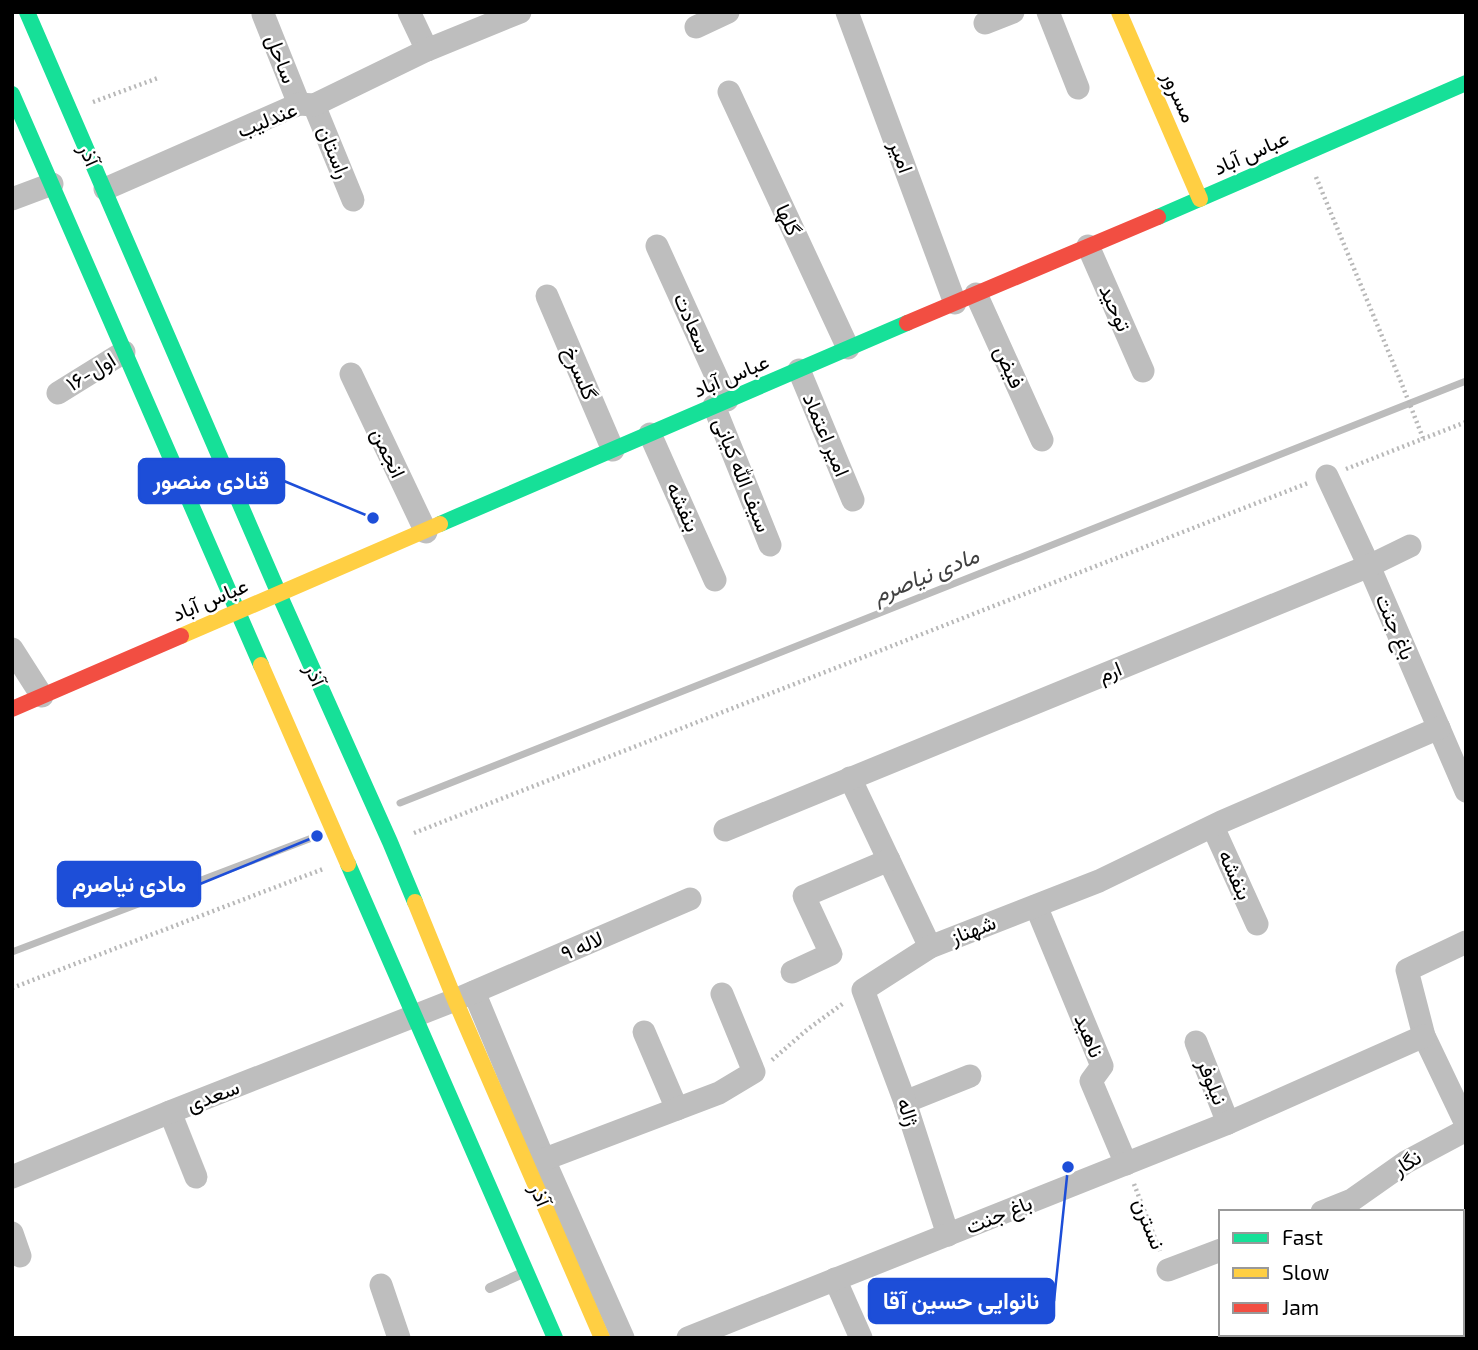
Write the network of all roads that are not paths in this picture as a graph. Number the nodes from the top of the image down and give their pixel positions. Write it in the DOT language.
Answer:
graph roads {
  1 [pos="27,12"];
  2 [pos="42,12"];
  3 [pos="409,12"];
  4 [pos="520,12"];
  5 [pos="729,12"];
  6 [pos="846,12"];
  7 [pos="1013,12"];
  8 [pos="1048,12"];
  9 [pos="1119,12"];
  10 [pos="263,14"];
  11 [pos="985,23"];
  12 [pos="696,27"];
  13 [pos="427,50"];
  14 [pos="1466,83"];
  15 [pos="1078,88"];
  16 [pos="729,92"];
  17 [pos="12,94"];
  18 [pos="307,104"];
  19 [pos="52,184"];
  20 [pos="111,187"];
  21 [pos="12,199"];
  22 [pos="1200,199"];
  23 [pos="353,200"];
  24 [pos="657,246"];
  25 [pos="1088,246"];
  26 [pos="976,293"];
  27 [pos="547,296"];
  28 [pos="955,303"];
  29 [pos="848,348"];
  30 [pos="124,352"];
  31 [pos="799,370"];
  32 [pos="1143,371"];
  33 [pos="351,373"];
  34 [pos="58,393"];
  35 [pos="721,403"];
  36 [pos="650,434"];
  37 [pos="1042,440"];
  38 [pos="613,450"];
  39 [pos="1327,476"];
  40 [pos="853,500"];
  41 [pos="426,532"];
  42 [pos="770,545"];
  43 [pos="1410,546"];
  44 [pos="1369,566"];
  45 [pos="715,580"];
  46 [pos="279,594"];
  47 [pos="237,611"];
  48 [pos="12,649"];
  49 [pos="42,696"];
  50 [pos="12,709"];
  51 [pos="1439,728"];
  52 [pos="850,778"];
  53 [pos="1464,783"];
  54 [pos="1213,827"];
  55 [pos="725,830"];
  56 [pos="889,860"];
  57 [pos="690,899"];
  58 [pos="1036,906"];
  59 [pos="1257,924"];
  60 [pos="1466,942"];
  61 [pos="930,947"];
  62 [pos="792,972"];
  63 [pos="863,990"];
  64 [pos="722,994"];
  65 [pos="464,996"];
  66 [pos="414,1017"];
  67 [pos="644,1032"];
  68 [pos="1424,1036"];
  69 [pos="1196,1042"];
  70 [pos="970,1076"];
  71 [pos="905,1102"];
  72 [pos="677,1109"];
  73 [pos="170,1112"];
  74 [pos="1228,1123"];
  75 [pos="1466,1124"];
  76 [pos="1466,1130"];
  77 [pos="536,1163"];
  78 [pos="1126,1164"];
  79 [pos="12,1177"];
  80 [pos="196,1177"];
  81 [pos="1354,1206"];
  82 [pos="1333,1210"];
  83 [pos="12,1233"];
  84 [pos="948,1235"];
  85 [pos="1219,1251"];
  86 [pos="20,1256"];
  87 [pos="1168,1270"];
  88 [pos="526,1272"];
  89 [pos="835,1279"];
  90 [pos="381,1285"];
  91 [pos="490,1288"];
  92 [pos="399,1338"];
  93 [pos="555,1338"];
  94 [pos="602,1338"];
  95 [pos="623,1338"];
  96 [pos="688,1338"];
  97 [pos="861,1338"];
  1 -- 20 [label="main road, آذر"];
  2 -- 20 [label="street, آذر"];
  3 -- 13 [label="street"];
  4 -- 13 [label="street, عندلیب"];
  5 -- 12 [label="street"];
  6 -- 28 [label="street, امیر"];
  7 -- 11 [label="street"];
  8 -- 15 [label="street"];
  9 -- 22 [label="main road, مسرور"];
  10 -- 18 [label="street, ساحل"];
  13 -- 18 [label="street, عندلیب"];
  14 -- 22 [label="main road, عباس آباد"];
  16 -- 29 [label="street, گلها"];
  17 -- 19 [label="main road, آذر"];
  18 -- 20 [label="street, عندلیب"];
  18 -- 23 [label="street, راستان"];
  19 -- 21 [label="street"];
  19 -- 30 [label="main road, آذر"];
  20 -- 46 [label="main road, آذر"];
  22 -- 25 [label="main road, عباس آباد"];
  24 -- 35 [label="street, سعادت"];
  25 -- 26 [label="main road, عباس آباد"];
  25 -- 32 [label="street, توحید"];
  26 -- 28 [label="main road, عباس آباد"];
  26 -- 37 [label="street, فیض"];
  27 -- 38 [label="street, گلسرخ"];
  28 -- 29 [label="main road, عباس آباد"];
  29 -- 31 [label="main road, عباس آباد"];
  30 -- 34 [label="street, ۱۶-اول"];
  30 -- 47 [label="main road, آذر"];
  31 -- 35 [label="main road, عباس آباد"];
  31 -- 40 [label="street, امیر اعتماد"];
  33 -- 41 [label="street, انجمن"];
  35 -- 36 [label="main road, عباس آباد"];
  35 -- 42 [label="street, سیف الله کیانی"];
  36 -- 38 [label="main road, عباس آباد"];
  36 -- 45 [label="street, بنفشه"];
  38 -- 41 [label="main road, عباس آباد"];
  39 -- 44 [label="street, باغ جنت"];
  41 -- 46 [label="main road, عباس آباد"];
  43 -- 44 [label="street, ارم"];
  44 -- 51 [label="street, باغ جنت"];
  44 -- 52 [label="street, ارم"];
  46 -- 47 [label="main road, عباس آباد"];
  46 -- 65 [label="main road, آذر"];
  47 -- 49 [label="main road, عباس آباد"];
  47 -- 66 [label="main road, آذر"];
  48 -- 49 [label="street"];
  49 -- 50 [label="main road, عباس آباد"];
  51 -- 53 [label="street, باغ جنت"];
  51 -- 54 [label="street, شهناز"];
  52 -- 55 [label="street, ارم"];
  52 -- 56 [label="street"];
  54 -- 58 [label="street, شهناز"];
  54 -- 59 [label="street, بنفشه"];
  56 -- 61 [label="street"];
  56 -- 62 [label="street"];
  57 -- 65 [label="street, ۹ لاله"];
  58 -- 61 [label="street, شهناز"];
  58 -- 78 [label="street, ناهید"];
  60 -- 68 [label="street"];
  61 -- 63 [label="street, شهناز"];
  63 -- 71 [label="street, ژاله"];
  64 -- 72 [label="street"];
  65 -- 66 [label="street, ۹ لاله"];
  65 -- 77 [label="street, آذر"];
  66 -- 73 [label="street, سعدی"];
  66 -- 88 [label="main road, آذر"];
  67 -- 72 [label="street"];
  68 -- 74 [label="street, باغ جنت"];
  68 -- 75 [label="street"];
  69 -- 74 [label="street, نیلوفر"];
  70 -- 71 [label="street"];
  71 -- 84 [label="street, ژاله"];
  72 -- 77 [label="street"];
  73 -- 79 [label="street, سعدی"];
  73 -- 80 [label="street"];
  74 -- 78 [label="street, باغ جنت"];
  76 -- 81 [label="street, نگار"];
  77 -- 94 [label="main road, آذر"];
  77 -- 95 [label="street, آذر"];
  78 -- 84 [label="street, باغ جنت"];
  81 -- 82 [label="street"];
  83 -- 86 [label="street"];
  84 -- 89 [label="street, باغ جنت"];
  85 -- 87 [label="street, نسترن"];
  88 -- 91 [label="lane"];
  88 -- 93 [label="main road, آذر"];
  89 -- 96 [label="street, باغ جنت"];
  89 -- 97 [label="street"];
  90 -- 92 [label="street"];
}
